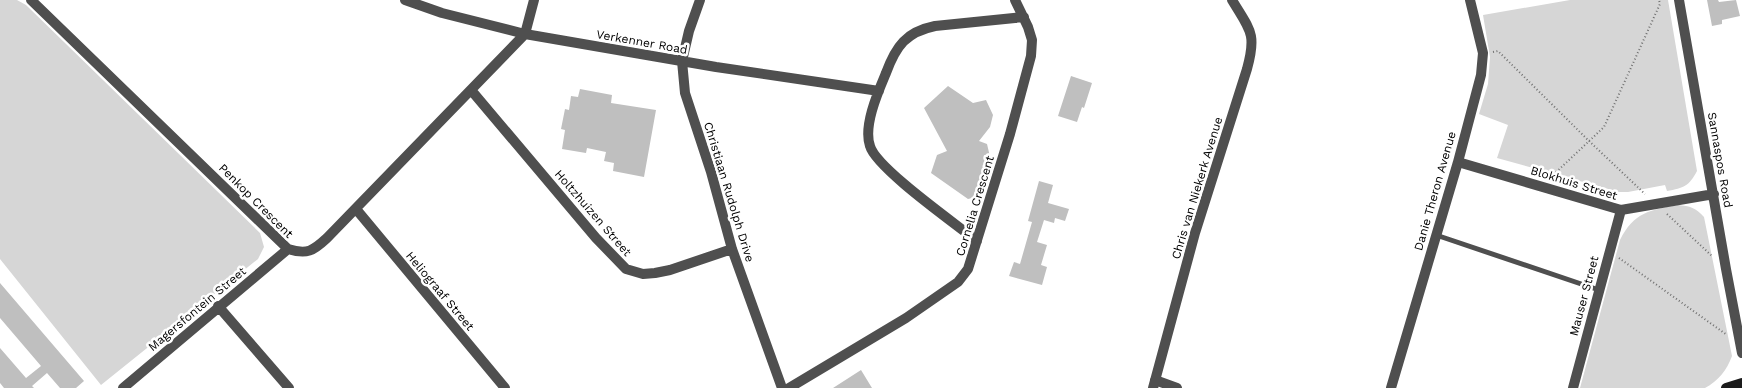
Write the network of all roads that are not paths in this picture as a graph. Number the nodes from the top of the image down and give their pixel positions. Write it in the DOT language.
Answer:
graph roads {
  1 [pos="31,0"];
  2 [pos="405,0"];
  3 [pos="534,0"];
  4 [pos="700,0"];
  5 [pos="1015,0"];
  6 [pos="1232,0"];
  7 [pos="1470,0"];
  8 [pos="1679,0"];
  9 [pos="1024,17"];
  10 [pos="525,34"];
  11 [pos="682,61"];
  12 [pos="471,90"];
  13 [pos="879,90"];
  14 [pos="1458,162"];
  15 [pos="1714,194"];
  16 [pos="356,209"];
  17 [pos="1620,210"];
  18 [pos="1436,235"];
  19 [pos="978,241"];
  20 [pos="288,249"];
  21 [pos="732,250"];
  22 [pos="1599,290"];
  23 [pos="218,306"];
  24 [pos="1741,348"];
  25 [pos="1742,383"];
  26 [pos="1154,384"];
  27 [pos="123,388"];
  28 [pos="289,388"];
  29 [pos="505,388"];
  30 [pos="782,388"];
  31 [pos="789,388"];
  32 [pos="1177,388"];
  33 [pos="1391,388"];
  34 [pos="1573,388"];
  35 [pos="1726,388"];
  1 -- 20 [label="street, Penkop Crescent"];
  2 -- 10 [label="street, Verkenner Road"];
  3 -- 10 [label="street, Penkop Crescent"];
  4 -- 11 [label="street, Christiaan Rudolph Drive"];
  5 -- 9 [label="street, Cornelia Crescent"];
  6 -- 26 [label="street, Chris van Niekerk Avenue"];
  7 -- 14 [label="street, Danie Theron Avenue"];
  8 -- 15 [label="street, Sannaspos Road"];
  9 -- 13 [label="street"];
  9 -- 19 [label="street, Cornelia Crescent"];
  10 -- 11 [label="street, Verkenner Road"];
  10 -- 12 [label="street, Penkop Crescent"];
  11 -- 13 [label="street, Verkenner Road"];
  11 -- 21 [label="street, Christiaan Rudolph Drive"];
  12 -- 16 [label="street, Penkop Crescent"];
  12 -- 21 [label="street, Holtzhuizen Street"];
  13 -- 19 [label="street"];
  14 -- 17 [label="street, Blokhuis Street"];
  14 -- 18 [label="street, Danie Theron Avenue"];
  15 -- 17 [label="street, Blokhuis Street"];
  15 -- 24 [label="street, Sannaspos Road"];
  16 -- 20 [label="street, Penkop Crescent"];
  16 -- 29 [label="street, Heliograaf Street"];
  17 -- 22 [label="street, Mauser Street"];
  18 -- 22 [label="lane"];
  18 -- 33 [label="street, Danie Theron Avenue"];
  19 -- 31 [label="street, Cornelia Crescent"];
  20 -- 23 [label="street, Magersfontein Street"];
  21 -- 30 [label="street, Christiaan Rudolph Drive"];
  22 -- 34 [label="street, Mauser Street"];
  23 -- 27 [label="street, Magersfontein Street"];
  23 -- 28 [label="street"];
  25 -- 35 [label="street"];
  26 -- 32 [label="street"];
}
